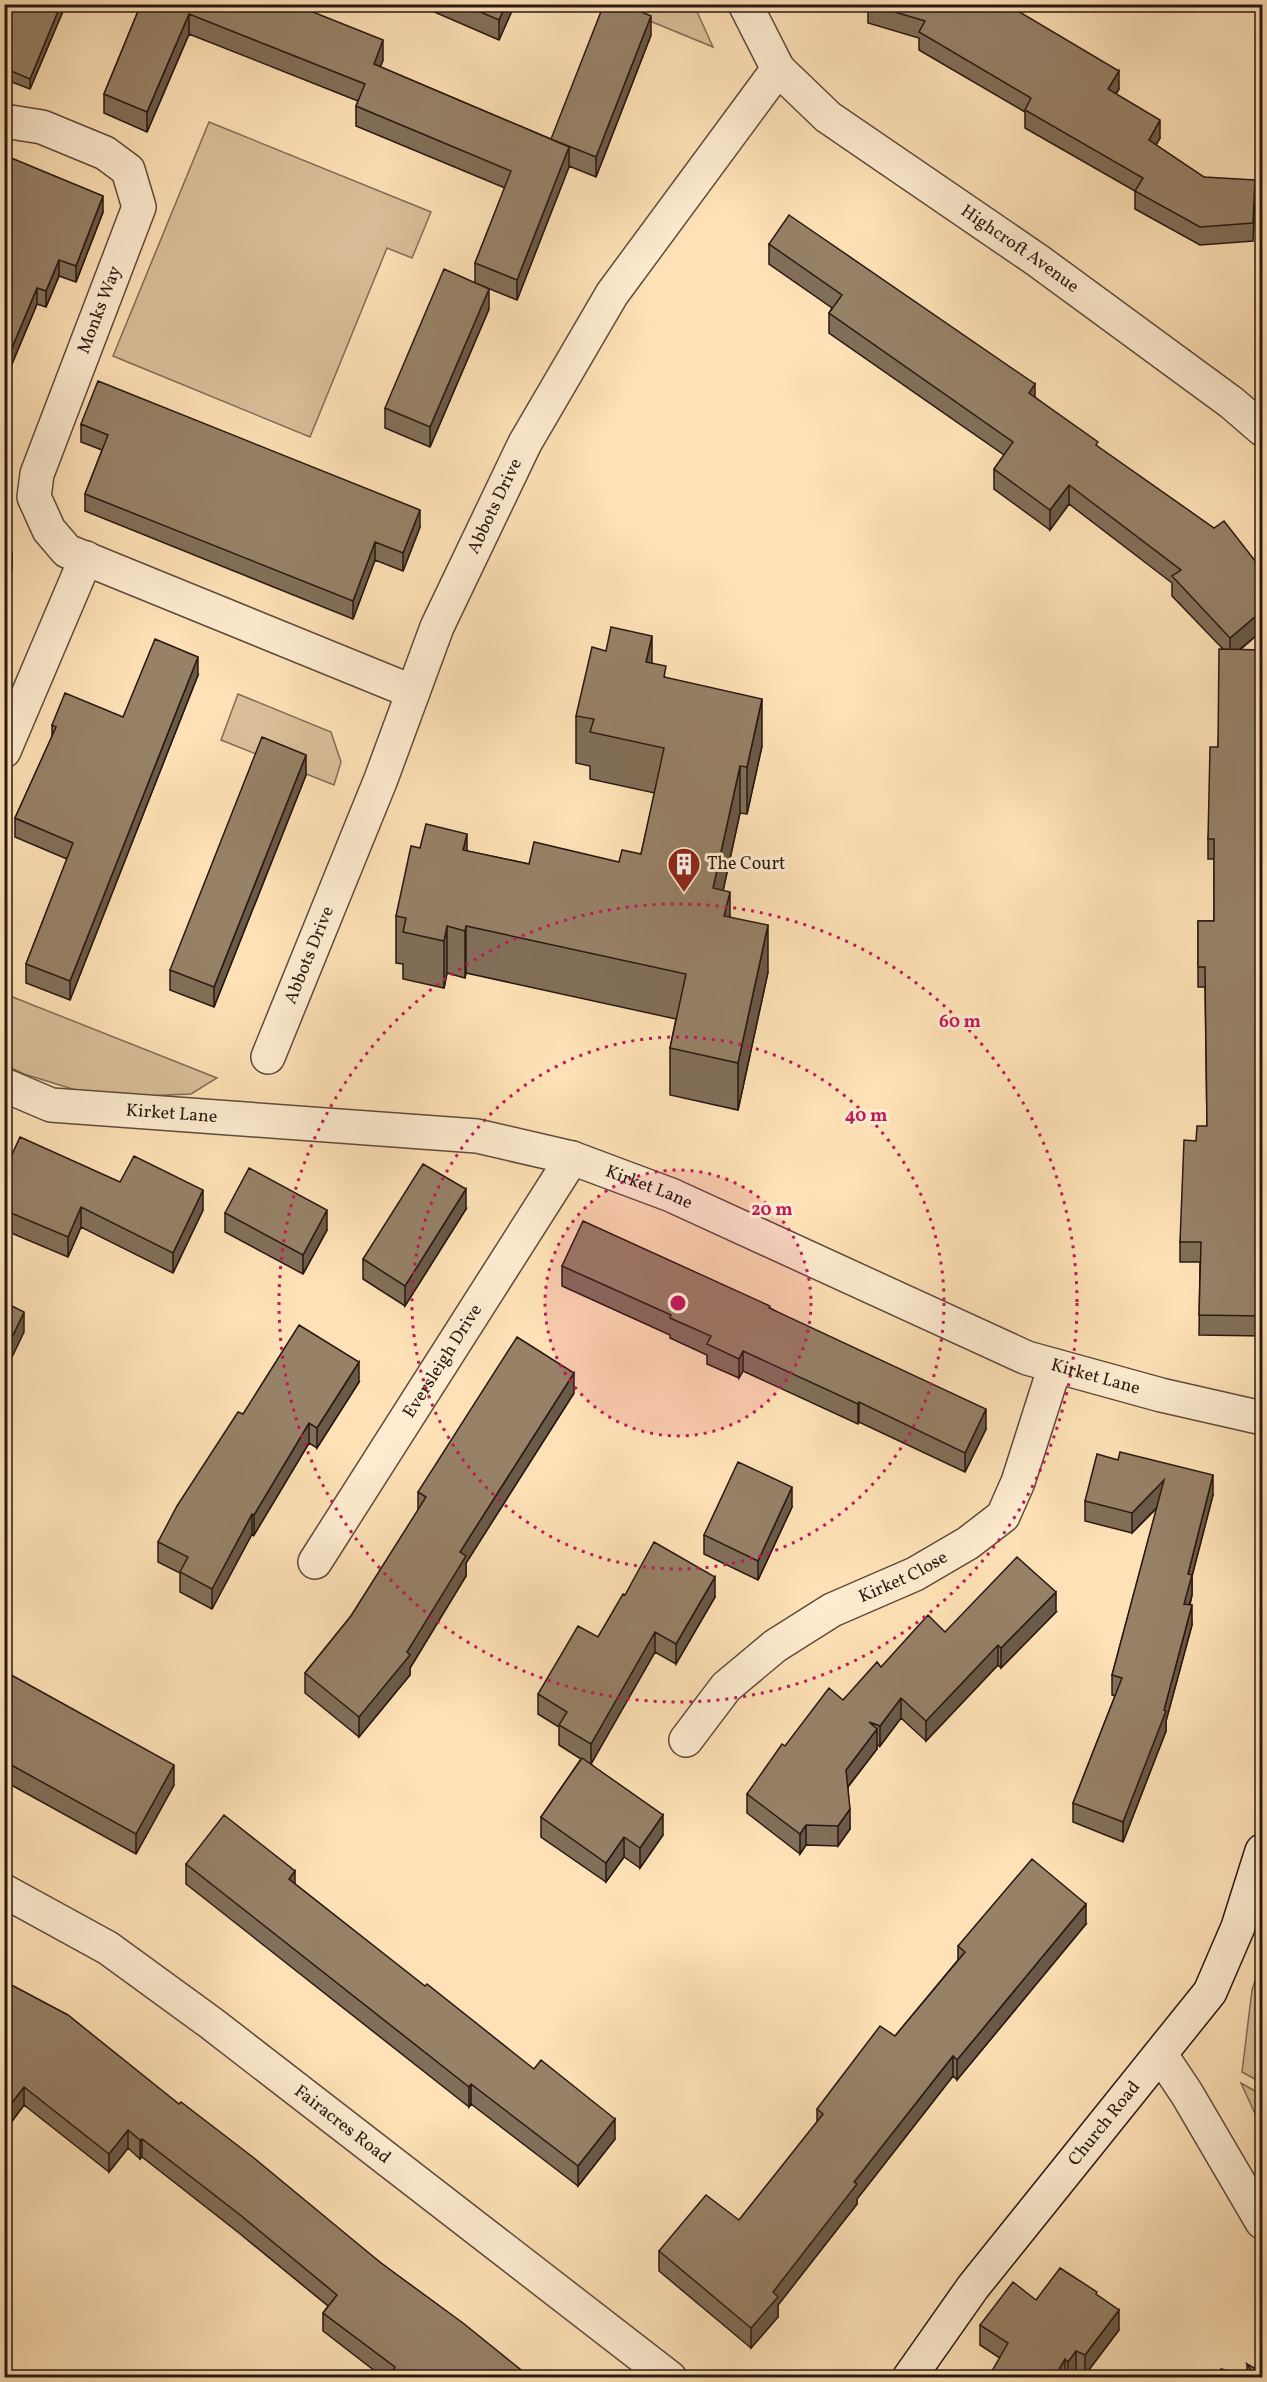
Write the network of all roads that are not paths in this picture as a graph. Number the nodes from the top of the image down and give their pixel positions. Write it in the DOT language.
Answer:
graph roads {
  1 [pos="745,4"];
  2 [pos="778,69"];
  3 [pos="4,121"];
  4 [pos="1263,429"];
  5 [pos="86,558"];
  6 [pos="413,692"];
  7 [pos="5,747"];
  8 [pos="268,1057"];
  9 [pos="4,1085"];
  10 [pos="572,1158"];
  11 [pos="1055,1366"];
  12 [pos="1263,1418"];
  13 [pos="315,1562"];
  14 [pos="686,1740"];
  15 [pos="1263,1851"];
  16 [pos="4,1891"];
  17 [pos="1161,2055"];
  18 [pos="1263,2222"];
  19 [pos="670,2378"];
  20 [pos="909,2378"];
  1 -- 2 [label="street"];
  2 -- 4 [label="street, Highcroft Avenue"];
  2 -- 6 [label="street, Abbots Drive"];
  3 -- 5 [label="street, Monks Way"];
  5 -- 6 [label="street, Monks Way"];
  5 -- 7 [label="street"];
  6 -- 8 [label="street, Abbots Drive"];
  9 -- 10 [label="street, Kirket Lane"];
  10 -- 11 [label="street, Kirket Lane"];
  10 -- 13 [label="street, Eversleigh Drive"];
  11 -- 12 [label="street, Kirket Lane"];
  11 -- 14 [label="street, Kirket Close"];
  15 -- 17 [label="street, Church Road"];
  16 -- 19 [label="street, Fairacres Road"];
  17 -- 18 [label="street"];
  17 -- 20 [label="street, Church Road"];
}
